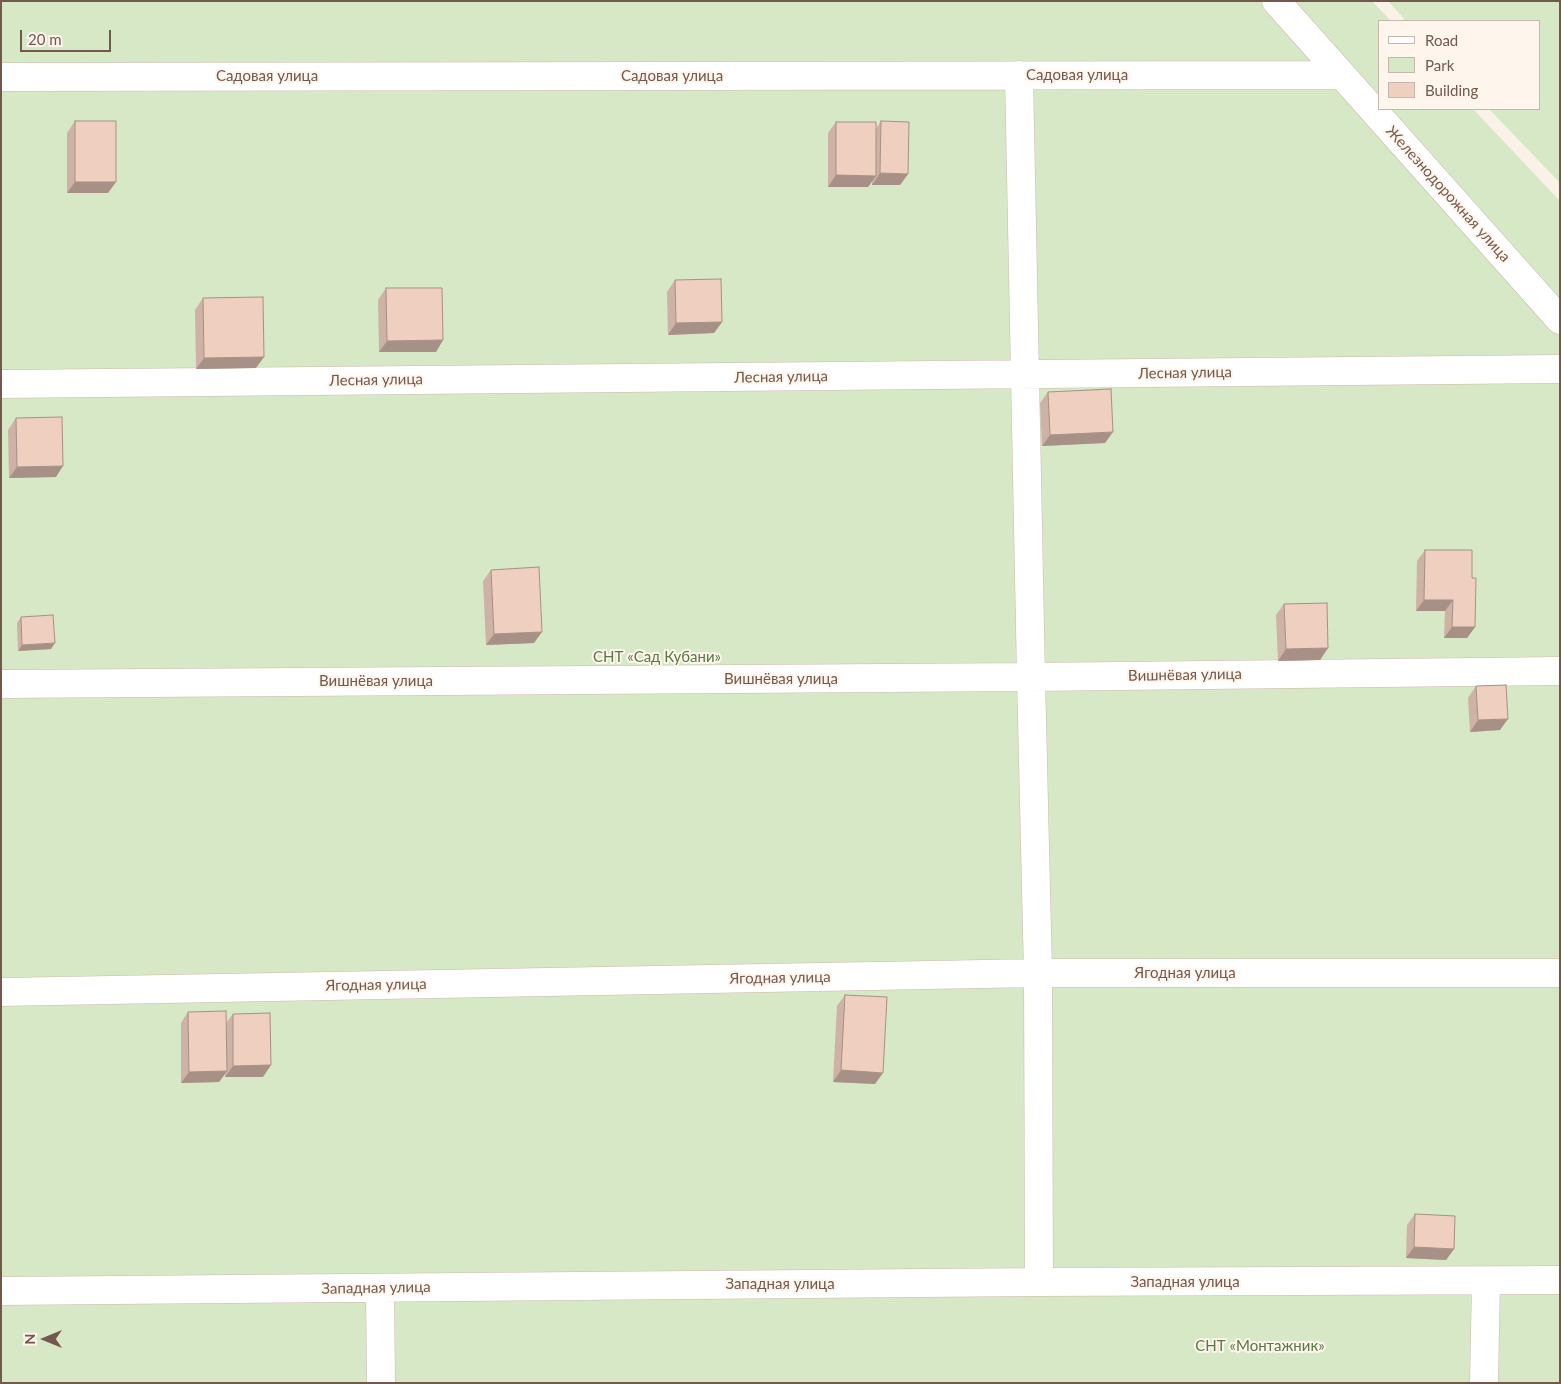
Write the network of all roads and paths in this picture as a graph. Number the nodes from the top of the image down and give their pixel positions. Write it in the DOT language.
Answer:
graph roads {
  1 [pos="1276,1"];
  2 [pos="1019,75"];
  3 [pos="1342,75"];
  4 [pos="1,77"];
  5 [pos="1560,320"];
  6 [pos="1560,370"];
  7 [pos="1026,374"];
  8 [pos="1,384"];
  9 [pos="1560,671"];
  10 [pos="1031,677"];
  11 [pos="1,684"];
  12 [pos="1038,973"];
  13 [pos="1560,973"];
  14 [pos="1,992"];
  15 [pos="1560,1280"];
  16 [pos="1486,1281"];
  17 [pos="1039,1282"];
  18 [pos="380,1288"];
  19 [pos="1,1291"];
  20 [pos="381,1383"];
  21 [pos="1484,1383"];
  1 -- 3 [label="street, Железнодорожная улица"];
  2 -- 3 [label="street, Садовая улица"];
  2 -- 4 [label="street, Садовая улица"];
  2 -- 7 [label="street"];
  3 -- 5 [label="street, Железнодорожная улица"];
  6 -- 7 [label="street, Лесная улица"];
  7 -- 8 [label="street, Лесная улица"];
  7 -- 10 [label="street"];
  9 -- 10 [label="street, Вишнёвая улица"];
  10 -- 11 [label="street, Вишнёвая улица"];
  10 -- 12 [label="street"];
  12 -- 13 [label="street, Ягодная улица"];
  12 -- 14 [label="street, Ягодная улица"];
  12 -- 17 [label="street"];
  15 -- 16 [label="street, Западная улица"];
  16 -- 17 [label="street, Западная улица"];
  16 -- 21 [label="street"];
  17 -- 18 [label="street, Западная улица"];
  18 -- 19 [label="street, Западная улица"];
  18 -- 20 [label="street"];
}
